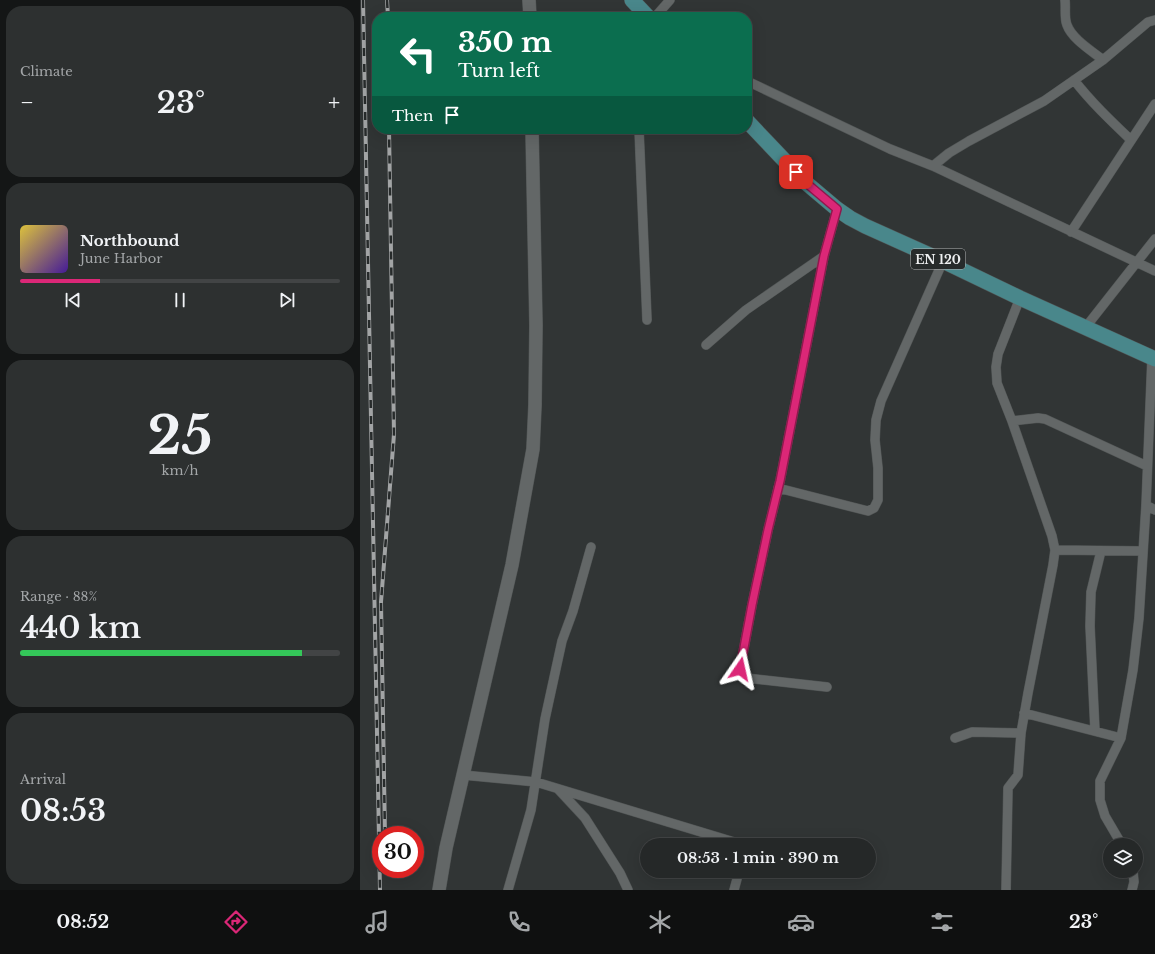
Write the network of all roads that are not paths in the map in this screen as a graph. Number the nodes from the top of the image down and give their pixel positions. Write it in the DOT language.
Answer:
graph roads {
  1 [pos="529,0"];
  2 [pos="632,0"];
  3 [pos="670,0"];
  4 [pos="1065,0"];
  5 [pos="530,12"];
  6 [pos="643,12"];
  7 [pos="659,12"];
  8 [pos="1155,20"];
  9 [pos="1103,60"];
  10 [pos="1074,80"];
  11 [pos="752,83"];
  12 [pos="1155,104"];
  13 [pos="752,126"];
  14 [pos="532,134"];
  15 [pos="639,134"];
  16 [pos="1131,140"];
  17 [pos="933,166"];
  18 [pos="837,209"];
  19 [pos="1071,232"];
  20 [pos="1155,239"];
  21 [pos="824,256"];
  22 [pos="943,261"];
  23 [pos="1136,262"];
  24 [pos="1155,271"];
  25 [pos="1020,298"];
  26 [pos="647,320"];
  27 [pos="1085,328"];
  28 [pos="706,346"];
  29 [pos="1153,358"];
  30 [pos="1012,421"];
  31 [pos="1147,466"];
  32 [pos="778,488"];
  33 [pos="1146,505"];
  34 [pos="1155,510"];
  35 [pos="591,546"];
  36 [pos="1055,550"];
  37 [pos="1101,550"];
  38 [pos="1143,551"];
  39 [pos="827,687"];
  40 [pos="1024,713"];
  41 [pos="1095,731"];
  42 [pos="1021,733"];
  43 [pos="955,738"];
  44 [pos="1121,738"];
  45 [pos="463,775"];
  46 [pos="536,782"];
  47 [pos="558,788"];
  48 [pos="717,837"];
  49 [pos="720,838"];
  50 [pos="1118,838"];
  51 [pos="737,878"];
  52 [pos="1134,878"];
  53 [pos="439,890"];
  54 [pos="508,890"];
  55 [pos="628,890"];
  56 [pos="734,890"];
  57 [pos="1006,890"];
  58 [pos="1132,890"];
  1 -- 5 [label="street"];
  2 -- 6 [label="main road"];
  3 -- 7 [label="street"];
  4 -- 9 [label="street"];
  8 -- 9 [label="street"];
  9 -- 10 [label="street"];
  10 -- 16 [label="street"];
  10 -- 17 [label="street"];
  11 -- 17 [label="street"];
  12 -- 16 [label="street"];
  13 -- 18 [label="main road, EN 120"];
  14 -- 45 [label="street"];
  15 -- 26 [label="street"];
  16 -- 19 [label="street"];
  17 -- 19 [label="street"];
  18 -- 21 [label="street"];
  18 -- 22 [label="main road, EN 120"];
  19 -- 23 [label="street"];
  20 -- 23 [label="street"];
  21 -- 28 [label="street"];
  21 -- 32 [label="street"];
  22 -- 25 [label="main road, EN 120"];
  22 -- 32 [label="street"];
  23 -- 24 [label="street"];
  23 -- 27 [label="street"];
  25 -- 27 [label="main road, EN 120"];
  25 -- 30 [label="street"];
  27 -- 29 [label="main road, EN 120"];
  29 -- 31 [label="street"];
  30 -- 31 [label="street"];
  30 -- 36 [label="street"];
  31 -- 33 [label="street"];
  32 -- 39 [label="street"];
  33 -- 34 [label="street"];
  33 -- 38 [label="street"];
  35 -- 46 [label="street"];
  36 -- 37 [label="street"];
  36 -- 40 [label="street"];
  37 -- 38 [label="street"];
  37 -- 41 [label="street"];
  38 -- 44 [label="street"];
  40 -- 41 [label="street"];
  40 -- 42 [label="street"];
  41 -- 44 [label="street"];
  42 -- 43 [label="street"];
  42 -- 57 [label="street"];
  44 -- 50 [label="street"];
  45 -- 46 [label="street"];
  45 -- 53 [label="street"];
  46 -- 47 [label="street"];
  46 -- 54 [label="street"];
  47 -- 48 [label="street"];
  47 -- 55 [label="street"];
  48 -- 49 [label="street"];
  51 -- 56 [label="street"];
  52 -- 58 [label="street"];
}
